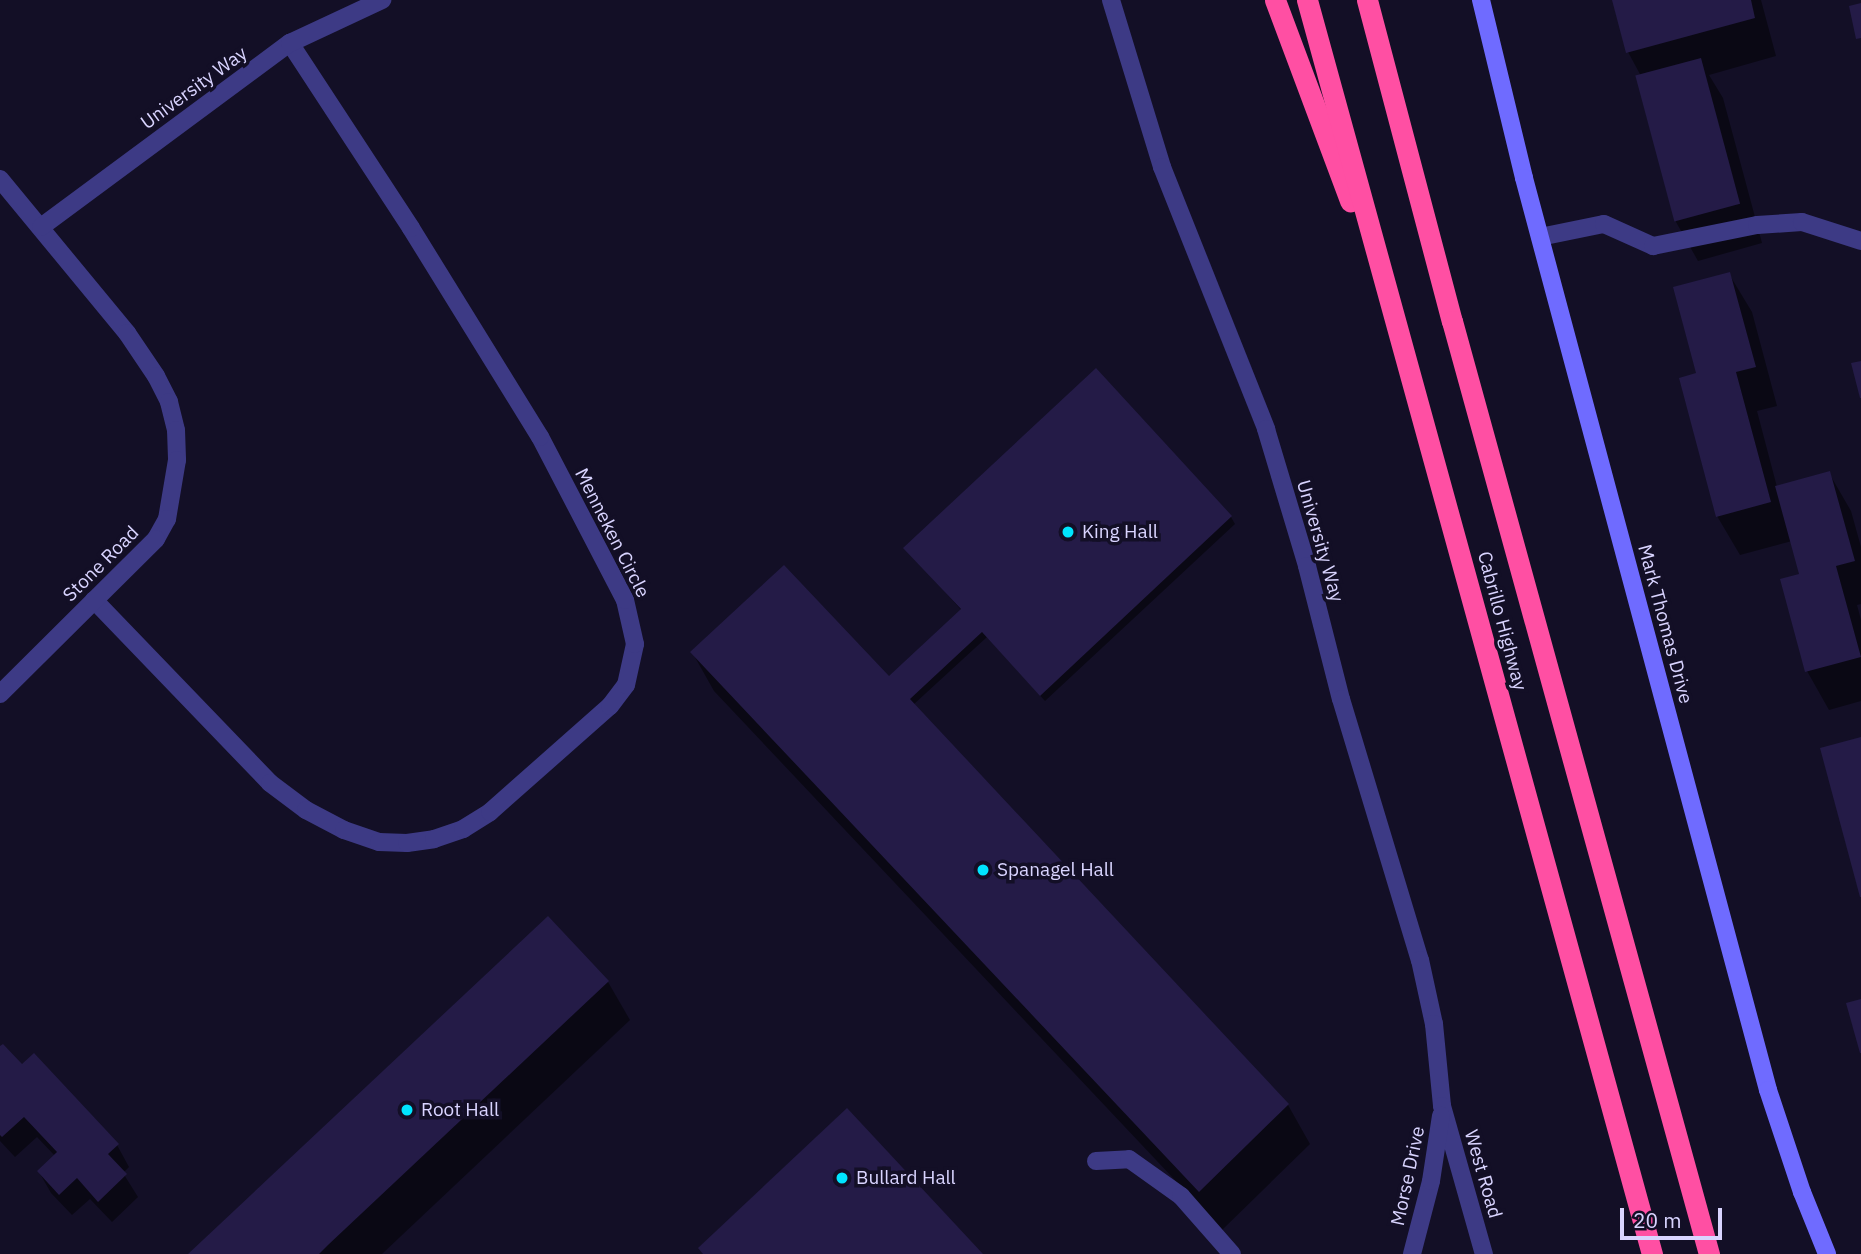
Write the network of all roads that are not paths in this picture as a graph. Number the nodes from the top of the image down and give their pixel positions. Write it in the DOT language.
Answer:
graph roads {
  1 [pos="382,0"];
  2 [pos="1111,0"];
  3 [pos="1275,0"];
  4 [pos="1307,0"];
  5 [pos="1367,0"];
  6 [pos="1376,0"];
  7 [pos="1481,0"];
  8 [pos="290,43"];
  9 [pos="1385,73"];
  10 [pos="0,179"];
  11 [pos="41,227"];
  12 [pos="1540,237"];
  13 [pos="1861,241"];
  14 [pos="1399,330"];
  15 [pos="94,600"];
  16 [pos="0,694"];
  17 [pos="1442,1106"];
  18 [pos="1096,1161"];
  19 [pos="1232,1254"];
  20 [pos="1412,1254"];
  21 [pos="1485,1254"];
  22 [pos="1653,1254"];
  23 [pos="1709,1254"];
  24 [pos="1827,1254"];
  1 -- 8 [label="street, University Way"];
  2 -- 17 [label="street, University Way"];
  3 -- 14 [label="highway"];
  4 -- 14 [label="highway, Cabrillo Highway"];
  5 -- 9 [label="highway, Cabrillo Highway"];
  6 -- 9 [label="highway"];
  7 -- 12 [label="street, Mark Thomas Drive"];
  8 -- 11 [label="street, University Way"];
  8 -- 15 [label="street, Menneken Circle"];
  9 -- 23 [label="highway, Cabrillo Highway"];
  10 -- 11 [label="street, Stone Road"];
  11 -- 15 [label="street, Stone Road"];
  12 -- 13 [label="street"];
  12 -- 24 [label="street, Mark Thomas Drive"];
  14 -- 22 [label="highway, Cabrillo Highway"];
  15 -- 16 [label="street, Stone Road"];
  17 -- 20 [label="street, Morse Drive"];
  17 -- 21 [label="street, West Road"];
  18 -- 19 [label="street"];
}
